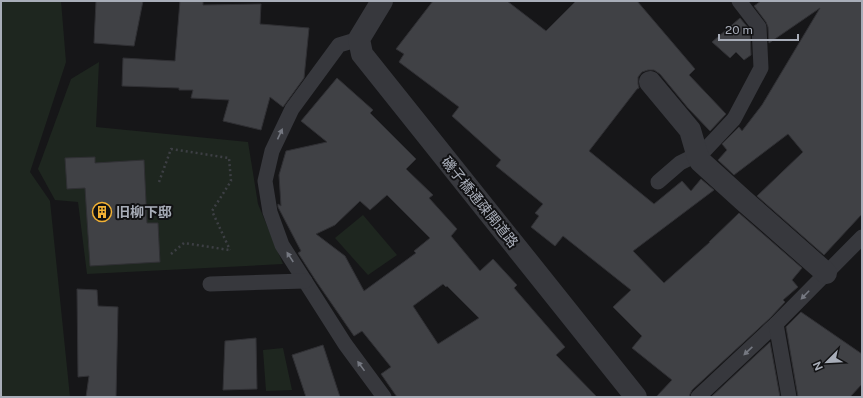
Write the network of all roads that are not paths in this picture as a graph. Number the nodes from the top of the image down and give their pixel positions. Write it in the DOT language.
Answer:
graph roads {
  1 [pos="382,1"];
  2 [pos="739,1"];
  3 [pos="358,39"];
  4 [pos="650,82"];
  5 [pos="697,154"];
  6 [pos="658,182"];
  7 [pos="862,237"];
  8 [pos="826,273"];
  9 [pos="305,281"];
  10 [pos="210,284"];
  11 [pos="776,324"];
  12 [pos="384,397"];
  13 [pos="636,397"];
  14 [pos="698,397"];
  15 [pos="789,397"];
  1 -- 3 [label="street"];
  2 -- 5 [label="lane"];
  9 -- 3 [label="lane, one-way"];
  3 -- 13 [label="street, 磯子橋通疎開道路"];
  4 -- 5 [label="street"];
  5 -- 6 [label="lane"];
  5 -- 8 [label="street"];
  7 -- 8 [label="lane"];
  8 -- 11 [label="lane, one-way"];
  9 -- 10 [label="lane"];
  12 -- 9 [label="lane, one-way"];
  11 -- 14 [label="lane, one-way"];
  11 -- 15 [label="lane"];
}
